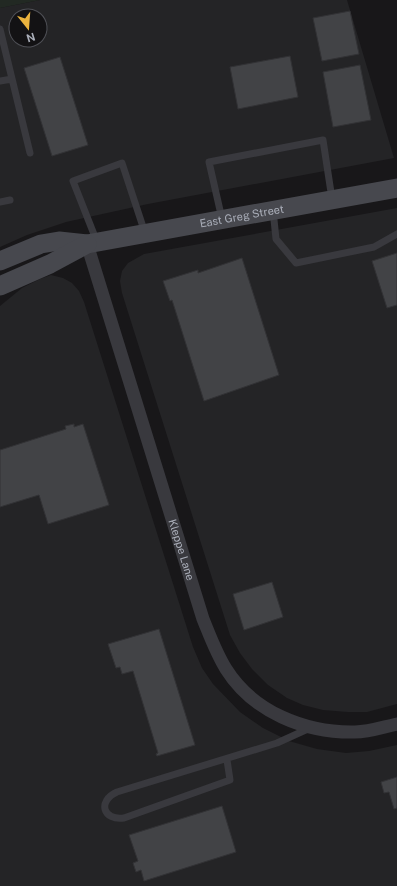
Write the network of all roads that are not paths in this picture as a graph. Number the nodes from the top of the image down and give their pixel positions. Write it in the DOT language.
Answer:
graph roads {
  1 [pos="0,29"];
  2 [pos="12,79"];
  3 [pos="0,81"];
  4 [pos="30,153"];
  5 [pos="397,188"];
  6 [pos="397,198"];
  7 [pos="10,200"];
  8 [pos="332,200"];
  9 [pos="0,202"];
  10 [pos="273,210"];
  11 [pos="222,219"];
  12 [pos="145,233"];
  13 [pos="397,234"];
  14 [pos="92,243"];
  15 [pos="0,261"];
  16 [pos="0,286"];
  17 [pos="397,724"];
  18 [pos="311,728"];
  19 [pos="227,760"];
  1 -- 2 [label="lane"];
  2 -- 3 [label="lane"];
  2 -- 4 [label="lane"];
  5 -- 6 [label="lane"];
  5 -- 8 [label="main road, East Greg Street"];
  7 -- 9 [label="lane"];
  8 -- 10 [label="main road, East Greg Street"];
  8 -- 11 [label="lane"];
  10 -- 11 [label="main road, East Greg Street"];
  10 -- 13 [label="lane"];
  11 -- 12 [label="main road, East Greg Street"];
  12 -- 14 [label="main road, East Greg Street"];
  12 -- 14 [label="lane"];
  14 -- 15 [label="main road, East Greg Street"];
  14 -- 16 [label="main road, East Greg Street"];
  14 -- 18 [label="street, Kleppe Lane"];
  17 -- 18 [label="street, Kleppe Lane"];
  18 -- 19 [label="lane"];
  19 -- 19 [label="lane"];
}
